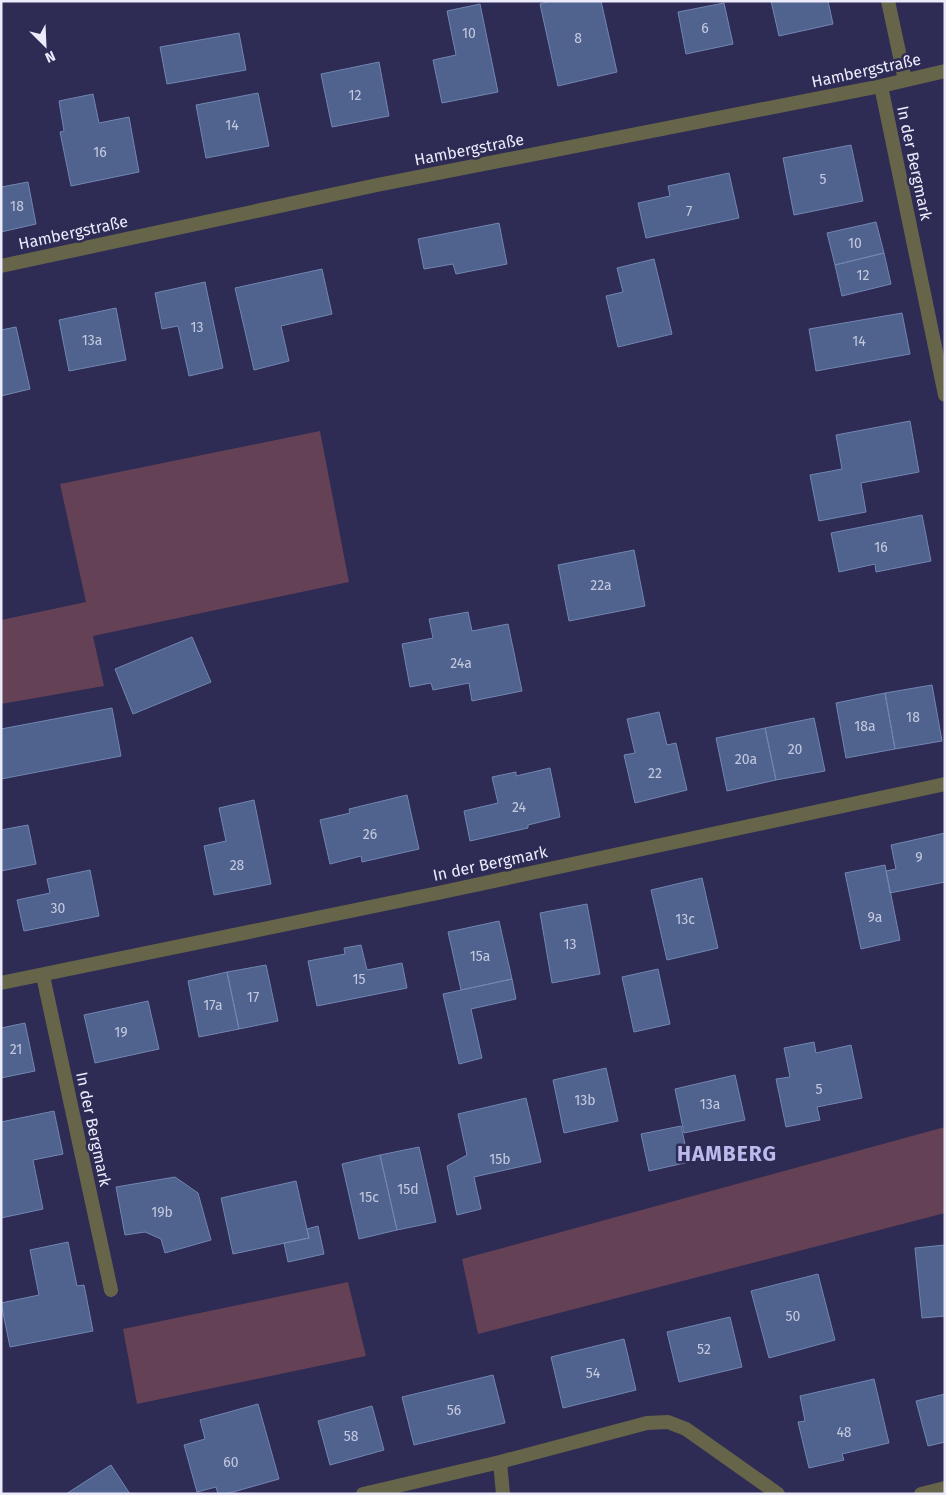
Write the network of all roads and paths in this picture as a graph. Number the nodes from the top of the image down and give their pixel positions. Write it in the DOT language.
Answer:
graph roads {
  1 [pos="888,1"];
  2 [pos="945,71"];
  3 [pos="905,80"];
  4 [pos="881,86"];
  5 [pos="1,266"];
  6 [pos="945,395"];
  7 [pos="945,784"];
  8 [pos="43,976"];
  9 [pos="1,983"];
  10 [pos="111,1290"];
  11 [pos="500,1462"];
  12 [pos="945,1488"];
  13 [pos="363,1494"];
  14 [pos="503,1494"];
  15 [pos="778,1494"];
  16 [pos="922,1494"];
  1 -- 3 [label="street"];
  2 -- 3 [label="street, Hambergstraße"];
  3 -- 4 [label="street, Hambergstraße"];
  4 -- 5 [label="street, Hambergstraße"];
  4 -- 6 [label="street, In der Bergmark"];
  7 -- 8 [label="street, In der Bergmark"];
  8 -- 9 [label="street, In der Bergmark"];
  8 -- 10 [label="street, In der Bergmark"];
  11 -- 13 [label="street"];
  11 -- 14 [label="street"];
  11 -- 15 [label="street"];
  12 -- 16 [label="street"];
}
